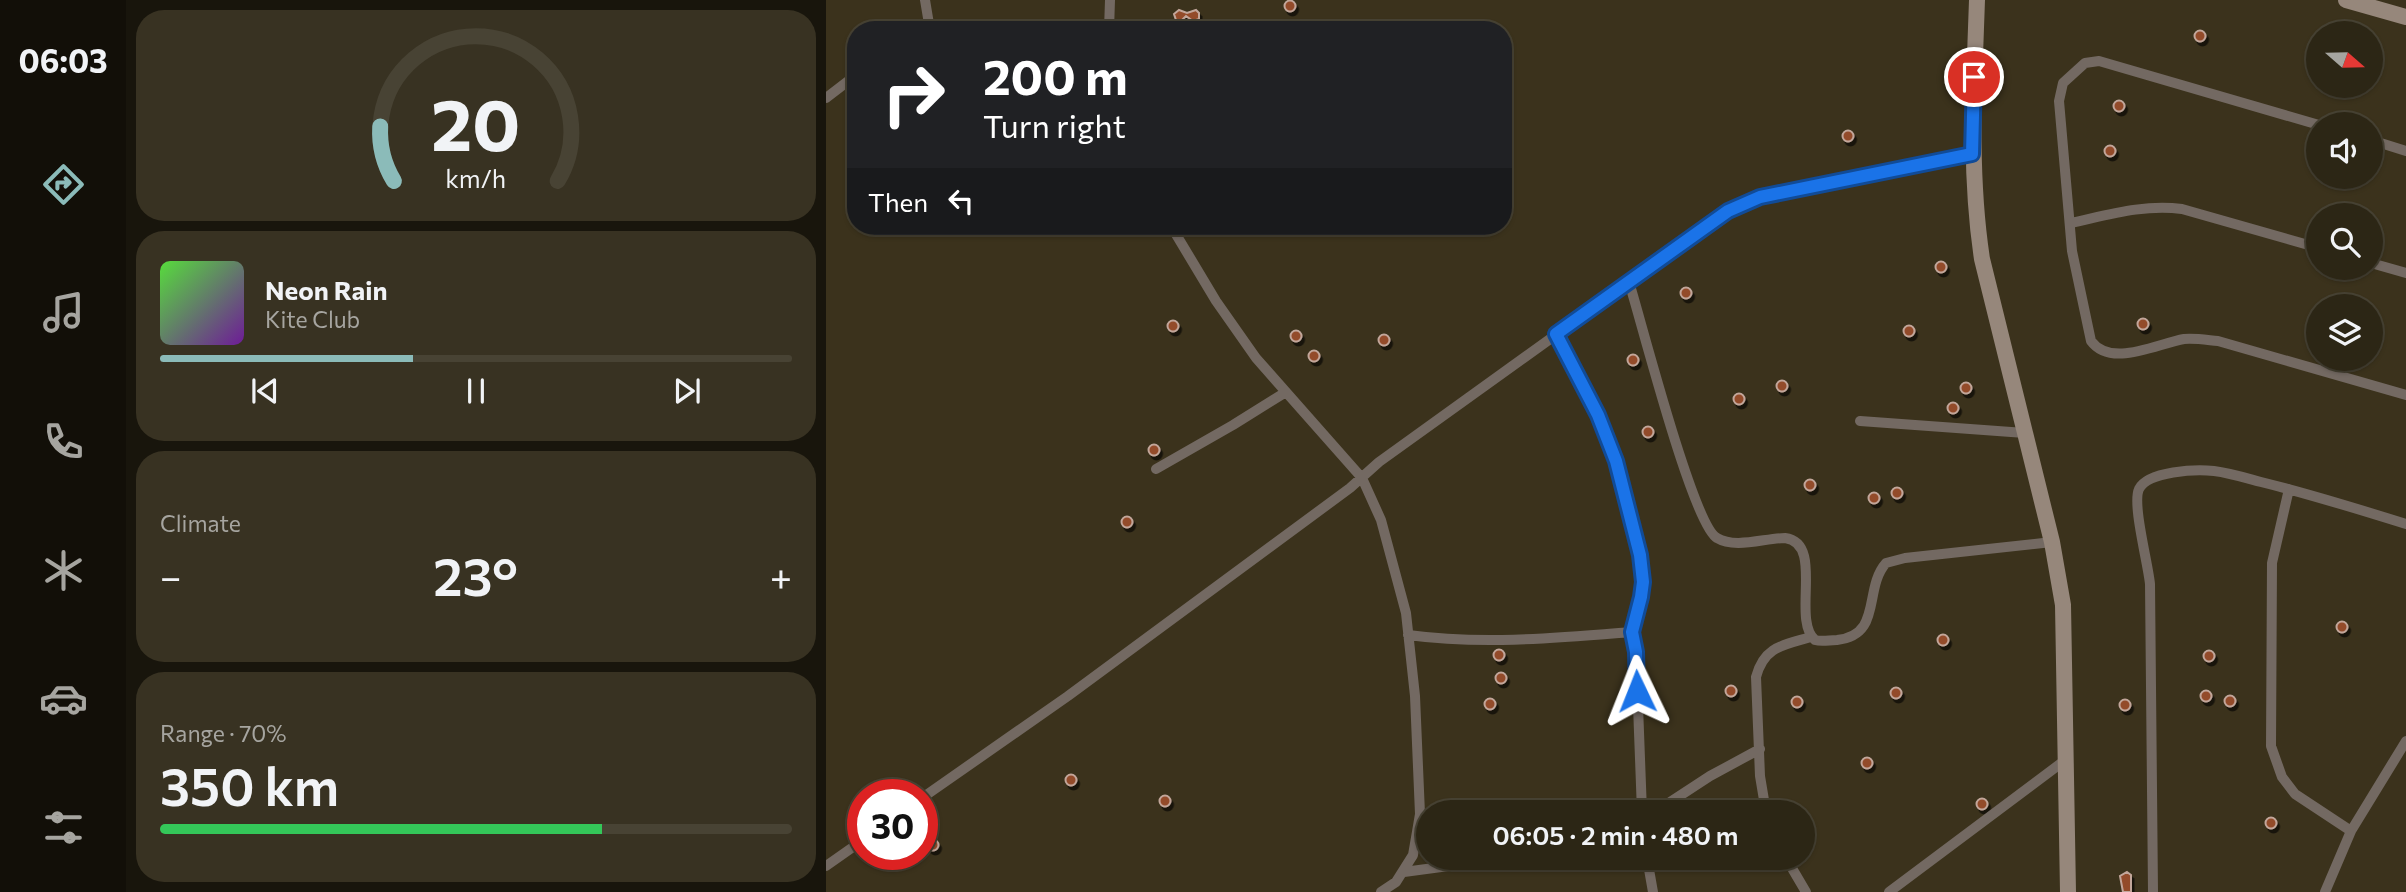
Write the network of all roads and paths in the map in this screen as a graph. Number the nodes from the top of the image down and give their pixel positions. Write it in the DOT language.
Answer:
graph roads {
  1 [pos="925,0"];
  2 [pos="1111,0"];
  3 [pos="1977,0"];
  4 [pos="2346,0"];
  5 [pos="2406,17"];
  6 [pos="928,21"];
  7 [pos="1110,21"];
  8 [pos="847,82"];
  9 [pos="826,98"];
  10 [pos="2306,121"];
  11 [pos="2383,144"];
  12 [pos="2406,151"];
  13 [pos="1972,154"];
  14 [pos="2070,223"];
  15 [pos="1176,235"];
  16 [pos="2306,244"];
  17 [pos="2383,266"];
  18 [pos="2406,273"];
  19 [pos="1629,282"];
  20 [pos="1556,334"];
  21 [pos="1286,392"];
  22 [pos="2406,395"];
  23 [pos="1860,421"];
  24 [pos="2025,433"];
  25 [pos="1156,468"];
  26 [pos="1362,478"];
  27 [pos="2289,489"];
  28 [pos="2406,524"];
  29 [pos="2052,542"];
  30 [pos="1632,632"];
  31 [pos="1408,635"];
  32 [pos="1811,637"];
  33 [pos="2406,741"];
  34 [pos="1760,749"];
  35 [pos="2064,761"];
  36 [pos="938,787"];
  37 [pos="1642,800"];
  38 [pos="1673,800"];
  39 [pos="1764,800"];
  40 [pos="2351,831"];
  41 [pos="847,851"];
  42 [pos="826,866"];
  43 [pos="1419,870"];
  44 [pos="1649,870"];
  45 [pos="1793,870"];
  46 [pos="1404,872"];
  47 [pos="1381,892"];
  48 [pos="1653,892"];
  49 [pos="1806,892"];
  50 [pos="1889,892"];
  51 [pos="2068,892"];
  52 [pos="2153,892"];
  53 [pos="2325,892"];
  1 -- 6 [label="street"];
  2 -- 7 [label="street"];
  3 -- 13 [label="street"];
  4 -- 5 [label="street"];
  8 -- 9 [label="street"];
  10 -- 14 [label="street"];
  11 -- 12 [label="street"];
  13 -- 19 [label="street"];
  13 -- 24 [label="street"];
  14 -- 16 [label="street"];
  14 -- 22 [label="street"];
  15 -- 21 [label="street"];
  17 -- 18 [label="street"];
  19 -- 20 [label="street"];
  19 -- 32 [label="street"];
  20 -- 26 [label="street"];
  20 -- 30 [label="street"];
  21 -- 25 [label="street"];
  21 -- 26 [label="street"];
  23 -- 24 [label="street"];
  24 -- 29 [label="street"];
  26 -- 31 [label="street"];
  26 -- 36 [label="street"];
  27 -- 28 [label="street"];
  27 -- 40 [label="street"];
  27 -- 52 [label="street"];
  29 -- 32 [label="street"];
  29 -- 35 [label="street"];
  30 -- 31 [label="street"];
  30 -- 37 [label="street"];
  31 -- 46 [label="street"];
  32 -- 34 [label="street"];
  33 -- 40 [label="street"];
  34 -- 38 [label="street"];
  34 -- 39 [label="street"];
  35 -- 50 [label="street"];
  35 -- 51 [label="street"];
  40 -- 53 [label="street"];
  41 -- 42 [label="street"];
  43 -- 46 [label="street"];
  44 -- 48 [label="street"];
  45 -- 49 [label="street"];
  46 -- 47 [label="street"];
}
